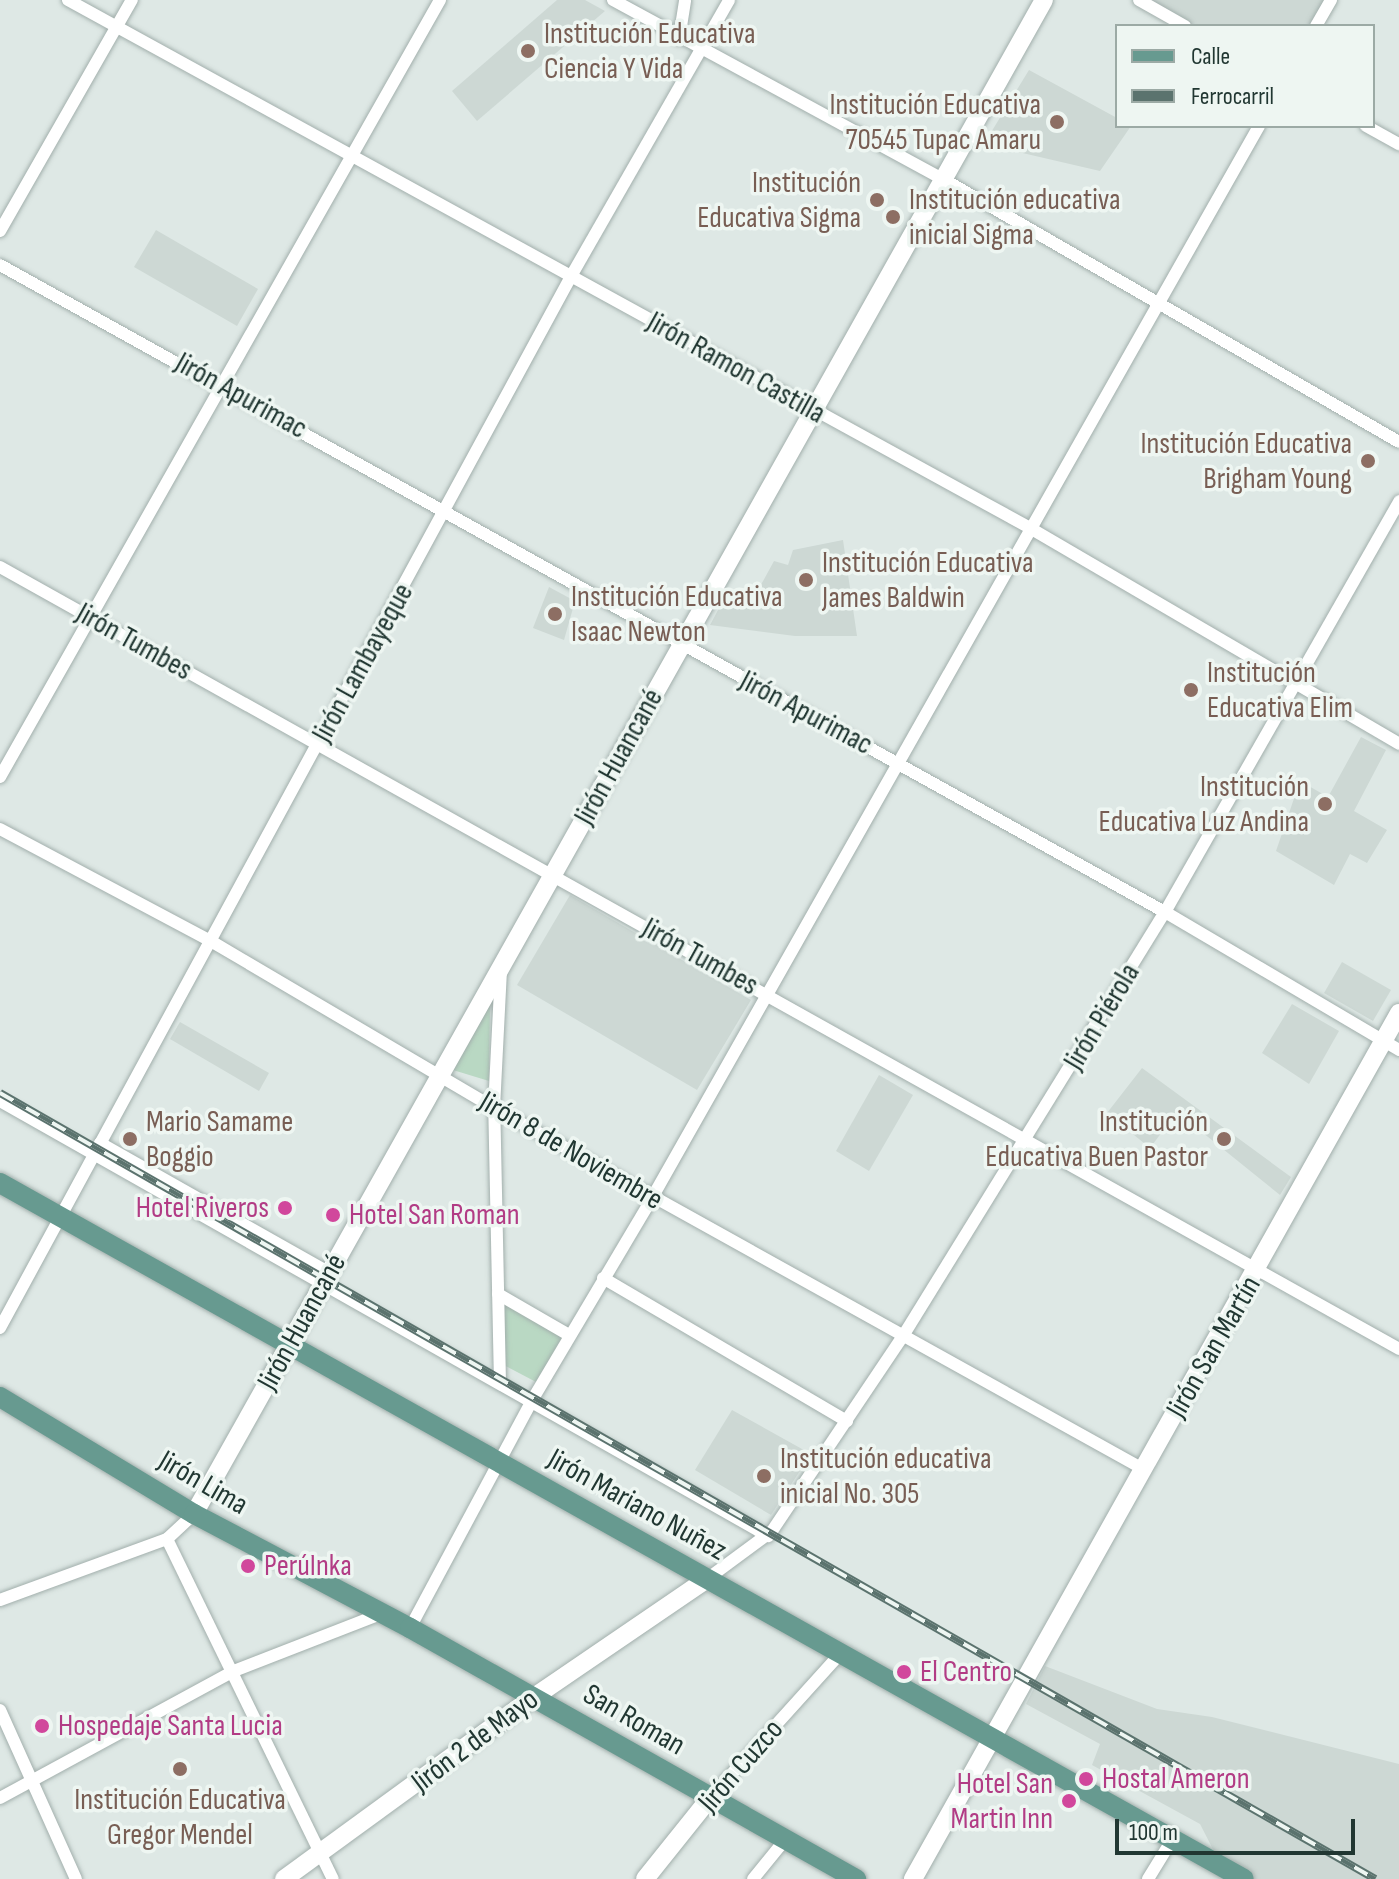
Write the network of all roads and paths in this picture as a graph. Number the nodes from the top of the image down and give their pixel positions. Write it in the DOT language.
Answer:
graph roads {
  1 [pos="68,0"];
  2 [pos="132,0"];
  3 [pos="440,0"];
  4 [pos="613,0"];
  5 [pos="685,0"];
  6 [pos="729,0"];
  7 [pos="1044,0"];
  8 [pos="1139,0"];
  9 [pos="1331,0"];
  10 [pos="1181,24"];
  11 [pos="1317,24"];
  12 [pos="115,29"];
  13 [pos="679,39"];
  14 [pos="701,51"];
  15 [pos="1258,128"];
  16 [pos="1370,128"];
  17 [pos="1399,144"];
  18 [pos="350,158"];
  19 [pos="943,179"];
  20 [pos="0,231"];
  21 [pos="0,265"];
  22 [pos="570,278"];
  23 [pos="1158,303"];
  24 [pos="222,385"];
  25 [pos="814,410"];
  26 [pos="1399,442"];
  27 [pos="1399,501"];
  28 [pos="445,512"];
  29 [pos="1030,528"];
  30 [pos="0,567"];
  31 [pos="91,617"];
  32 [pos="682,646"];
  33 [pos="1296,683"];
  34 [pos="319,744"];
  35 [pos="1399,744"];
  36 [pos="897,762"];
  37 [pos="0,777"];
  38 [pos="0,829"];
  39 [pos="552,876"];
  40 [pos="1165,912"];
  41 [pos="209,940"];
  42 [pos="501,967"];
  43 [pos="765,993"];
  44 [pos="1399,1013"];
  45 [pos="1391,1046"];
  46 [pos="441,1076"];
  47 [pos="0,1101"];
  48 [pos="494,1108"];
  49 [pos="1026,1144"];
  50 [pos="96,1148"];
  51 [pos="0,1183"];
  52 [pos="652,1198"];
  53 [pos="63,1219"];
  54 [pos="1258,1270"];
  55 [pos="327,1278"];
  56 [pos="603,1278"];
  57 [pos="498,1294"];
  58 [pos="0,1328"];
  59 [pos="569,1335"];
  60 [pos="903,1336"];
  61 [pos="290,1344"];
  62 [pos="1399,1349"];
  63 [pos="500,1383"];
  64 [pos="0,1397"];
  65 [pos="531,1403"];
  66 [pos="847,1421"];
  67 [pos="498,1462"];
  68 [pos="1143,1469"];
  69 [pos="194,1514"];
  70 [pos="768,1536"];
  71 [pos="167,1539"];
  72 [pos="707,1579"];
  73 [pos="0,1600"];
  74 [pos="380,1614"];
  75 [pos="410,1628"];
  76 [pos="839,1655"];
  77 [pos="234,1671"];
  78 [pos="534,1697"];
  79 [pos="0,1710"];
  80 [pos="992,1737"];
  81 [pos="34,1778"];
  82 [pos="0,1798"];
  83 [pos="709,1799"];
  84 [pos="1173,1838"];
  85 [pos="784,1841"];
  86 [pos="321,1856"];
  87 [pos="76,1879"];
  88 [pos="284,1879"];
  89 [pos="333,1879"];
  90 [pos="645,1879"];
  91 [pos="753,1879"];
  92 [pos="856,1879"];
  93 [pos="913,1879"];
  94 [pos="1148,1879"];
  95 [pos="1244,1879"];
  1 -- 12 [label="street, Jirón Ramon Castilla"];
  2 -- 12 [label="street"];
  3 -- 18 [label="street"];
  4 -- 13 [label="street"];
  5 -- 13 [label="street"];
  6 -- 14 [label="street, Jirón Lambayeque"];
  7 -- 19 [label="street, Jirón Huancané"];
  8 -- 10 [label="street"];
  9 -- 11 [label="street"];
  12 -- 18 [label="street, Jirón Ramon Castilla"];
  12 -- 20 [label="street"];
  13 -- 14 [label="street"];
  14 -- 19 [label="street"];
  14 -- 22 [label="street, Jirón Lambayeque"];
  15 -- 23 [label="street"];
  16 -- 17 [label="street"];
  18 -- 22 [label="street, Jirón Ramon Castilla"];
  18 -- 24 [label="street"];
  19 -- 23 [label="street"];
  19 -- 25 [label="street, Jirón Huancané"];
  21 -- 24 [label="street, Jirón Apurimac"];
  22 -- 25 [label="street, Jirón Ramon Castilla"];
  22 -- 28 [label="street, Jirón Lambayeque"];
  23 -- 26 [label="street"];
  23 -- 29 [label="street"];
  24 -- 28 [label="street, Jirón Apurimac"];
  24 -- 31 [label="street"];
  25 -- 29 [label="street, Jirón Ramon Castilla"];
  25 -- 32 [label="street, Jirón Huancané"];
  27 -- 33 [label="street, Jirón Piérola"];
  28 -- 32 [label="street, Jirón Apurimac"];
  28 -- 34 [label="street, Jirón Lambayeque"];
  29 -- 33 [label="street, Jirón Ramon Castilla"];
  29 -- 36 [label="street"];
  30 -- 31 [label="street, Jirón Tumbes"];
  31 -- 34 [label="street, Jirón Tumbes"];
  31 -- 37 [label="street"];
  32 -- 36 [label="street, Jirón Apurimac"];
  32 -- 39 [label="street, Jirón Huancané"];
  33 -- 35 [label="street, Jirón Ramon Castilla"];
  33 -- 40 [label="street, Jirón Piérola"];
  34 -- 39 [label="street, Jirón Tumbes"];
  34 -- 41 [label="street, Jirón Lambayeque"];
  36 -- 40 [label="street, Jirón Apurimac"];
  36 -- 43 [label="street"];
  38 -- 41 [label="street, Jirón 8 de Noviembre"];
  39 -- 42 [label="street, Jirón Huancané"];
  39 -- 43 [label="street, Jirón Tumbes"];
  40 -- 45 [label="street, Jirón Apurimac"];
  40 -- 49 [label="street, Jirón Piérola"];
  41 -- 46 [label="street, Jirón 8 de Noviembre"];
  41 -- 50 [label="street, Jirón Lambayeque"];
  42 -- 46 [label="street, Jirón Huancané"];
  42 -- 48 [label="street"];
  43 -- 49 [label="street, Jirón Tumbes"];
  43 -- 52 [label="street"];
  44 -- 45 [label="street, Jirón San Martín"];
  45 -- 54 [label="street, Jirón San Martín"];
  46 -- 48 [label="street, Jirón 8 de Noviembre"];
  46 -- 55 [label="street, Jirón Huancané"];
  47 -- 50 [label="street"];
  48 -- 52 [label="street, Jirón 8 de Noviembre"];
  48 -- 57 [label="street"];
  49 -- 54 [label="street, Jirón Tumbes"];
  49 -- 60 [label="street, Jirón Piérola"];
  50 -- 53 [label="street, Jirón Lambayeque"];
  50 -- 55 [label="street"];
  51 -- 53 [label="main road, Jirón Mariano Nuñez"];
  52 -- 56 [label="street"];
  52 -- 60 [label="street, Jirón 8 de Noviembre"];
  53 -- 58 [label="street, Jirón Lambayeque"];
  53 -- 61 [label="main road, Jirón Mariano Nuñez"];
  54 -- 62 [label="street, Jirón Tumbes"];
  54 -- 68 [label="street, Jirón San Martín"];
  55 -- 61 [label="street, Jirón Huancané"];
  55 -- 63 [label="street"];
  56 -- 59 [label="street"];
  56 -- 66 [label="street"];
  57 -- 59 [label="street"];
  57 -- 63 [label="street"];
  59 -- 65 [label="street"];
  60 -- 66 [label="street, Jirón Piérola"];
  60 -- 68 [label="street, Jirón 8 de Noviembre"];
  61 -- 67 [label="main road, Jirón Mariano Nuñez"];
  61 -- 69 [label="street, Jirón Huancané"];
  63 -- 65 [label="street"];
  64 -- 69 [label="main road, Jirón Lima"];
  65 -- 67 [label="street"];
  65 -- 70 [label="street"];
  66 -- 70 [label="street, Jirón Piérola"];
  67 -- 72 [label="main road, Jirón Mariano Nuñez"];
  67 -- 75 [label="street"];
  68 -- 80 [label="street, Jirón San Martín"];
  69 -- 71 [label="street"];
  69 -- 74 [label="main road, Jirón Lima"];
  70 -- 72 [label="street, Jirón Piérola"];
  71 -- 73 [label="street"];
  71 -- 77 [label="street"];
  72 -- 76 [label="main road, Jirón Mariano Nuñez"];
  72 -- 78 [label="street, Jirón 2 de Mayo"];
  74 -- 75 [label="main road, San Roman"];
  74 -- 77 [label="street"];
  75 -- 78 [label="main road, San Roman"];
  76 -- 80 [label="main road, Jirón Mariano Nuñez"];
  76 -- 83 [label="street, Jirón Cuzco"];
  77 -- 81 [label="street"];
  77 -- 86 [label="street"];
  78 -- 83 [label="main road, San Roman"];
  78 -- 86 [label="street, Jirón 2 de Mayo"];
  79 -- 81 [label="street"];
  80 -- 84 [label="main road, Jirón Mariano Nuñez"];
  80 -- 93 [label="street, Jirón San Martín"];
  81 -- 82 [label="street"];
  81 -- 87 [label="street"];
  83 -- 85 [label="main road, San Roman"];
  83 -- 90 [label="street, Jirón Cuzco"];
  84 -- 94 [label="street"];
  84 -- 95 [label="main road, Jirón Mariano Nuñez"];
  85 -- 91 [label="street"];
  85 -- 92 [label="main road, San Roman"];
  86 -- 88 [label="street, Jirón 2 de Mayo"];
  86 -- 89 [label="street"];
}
